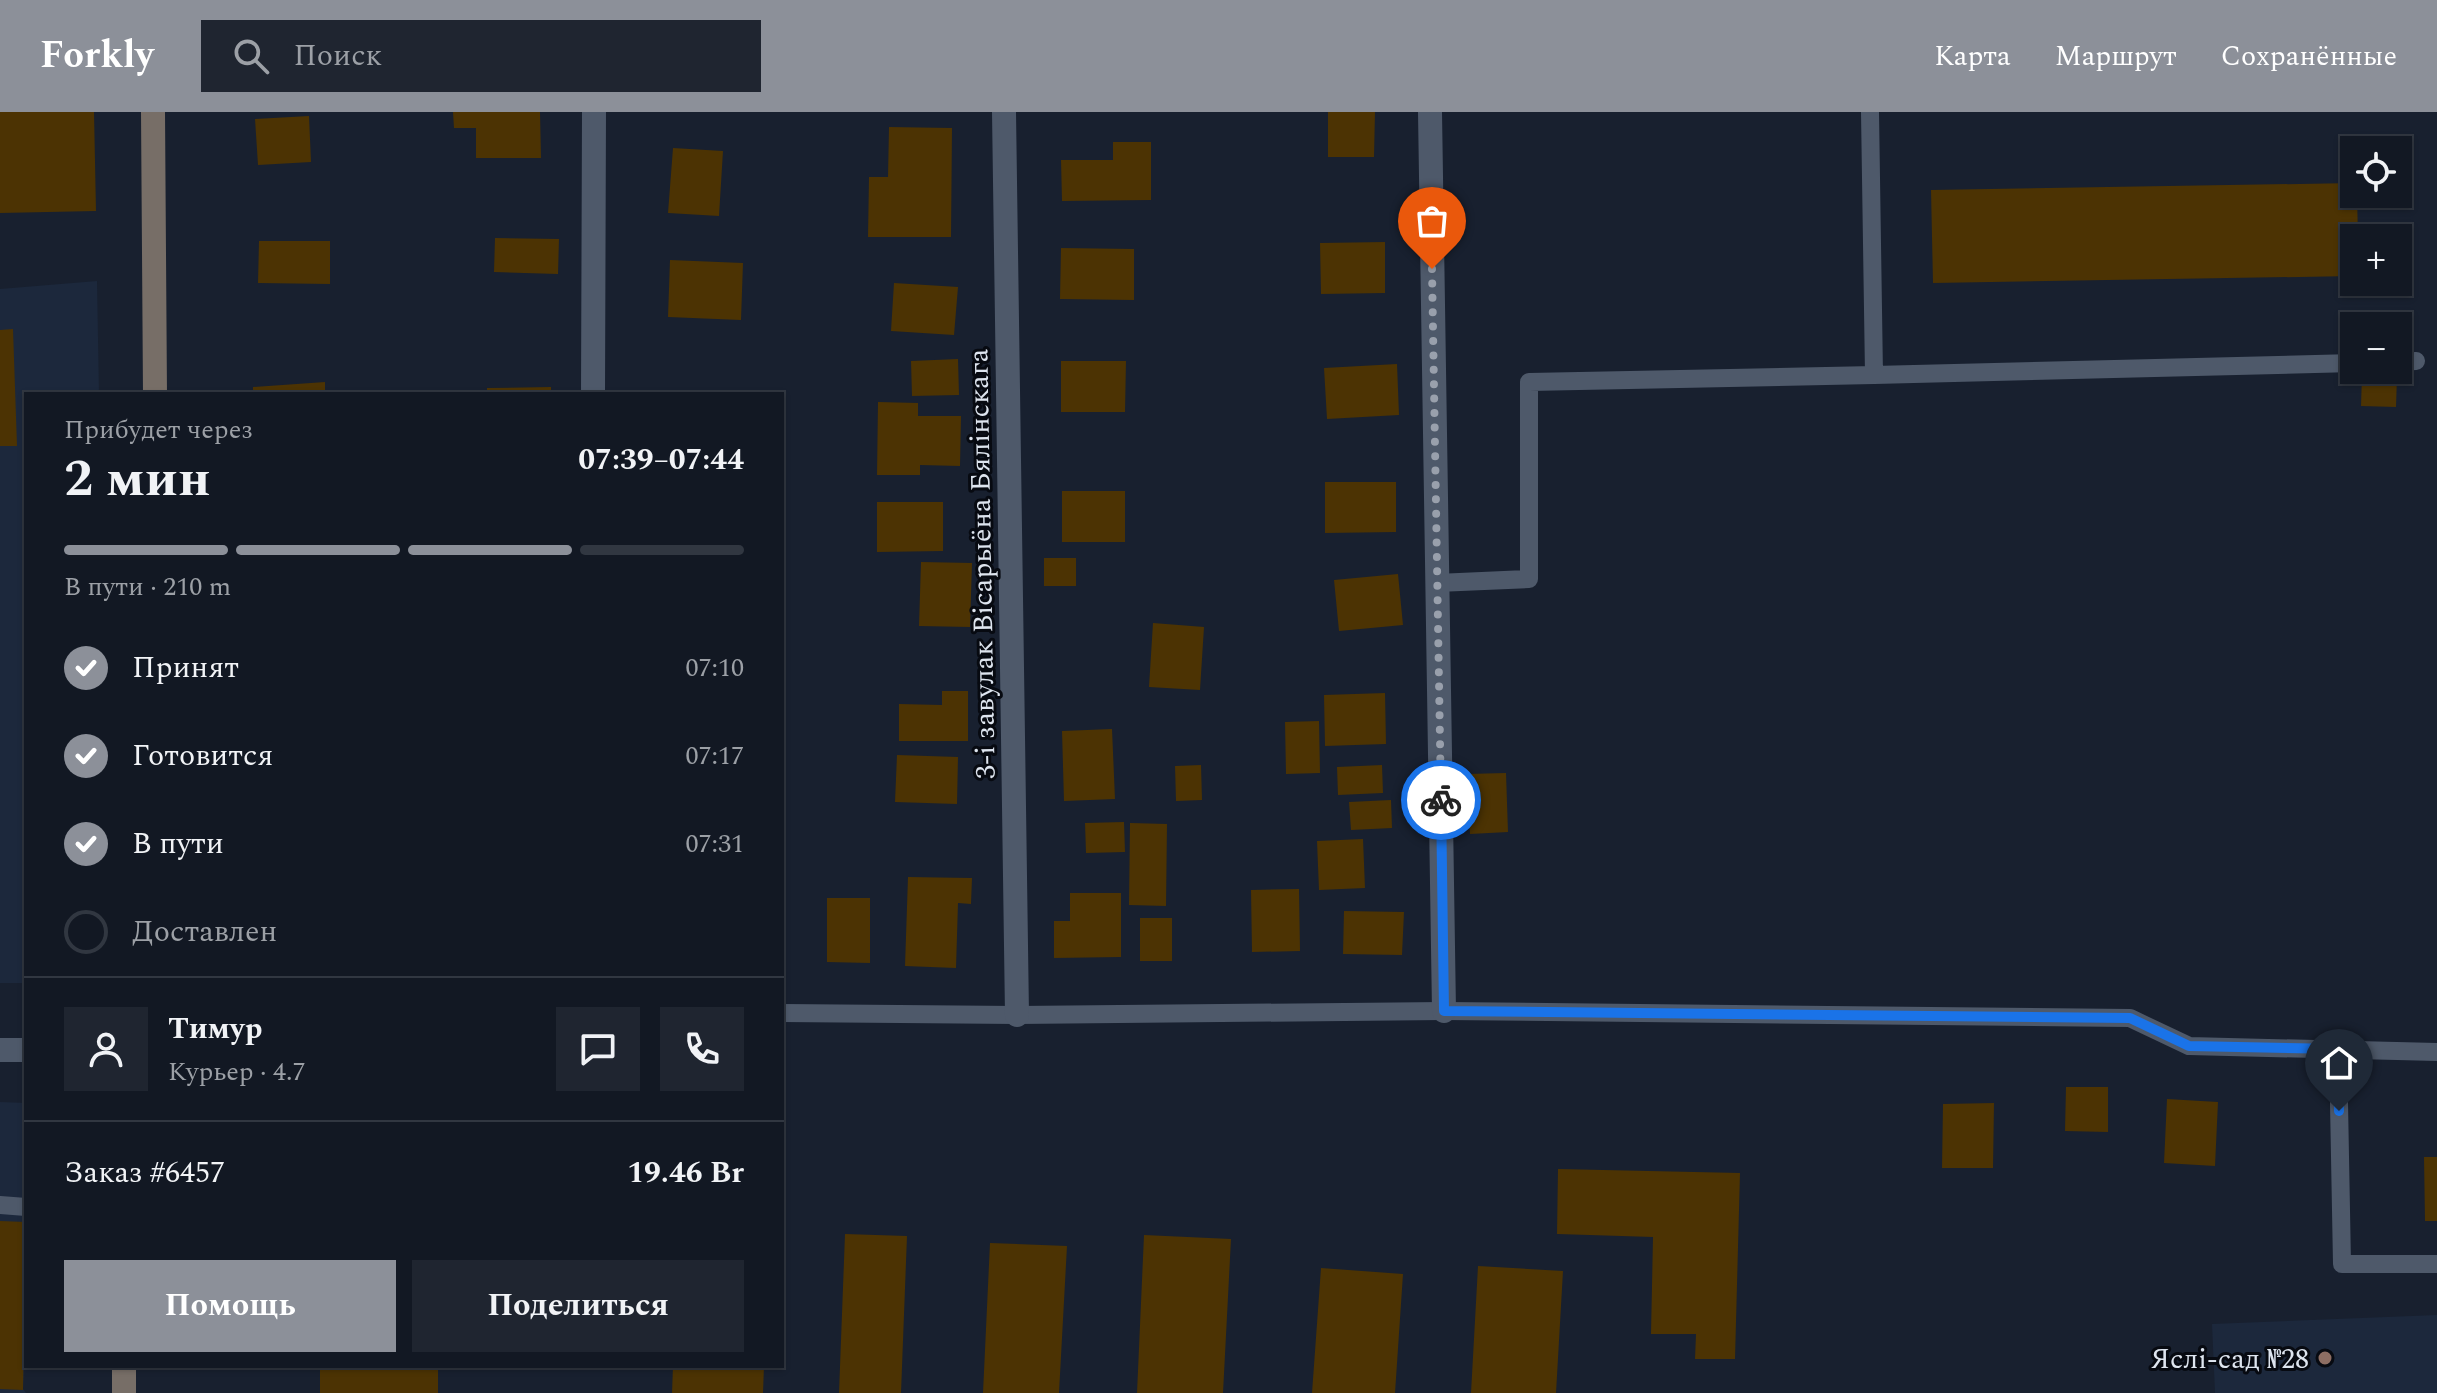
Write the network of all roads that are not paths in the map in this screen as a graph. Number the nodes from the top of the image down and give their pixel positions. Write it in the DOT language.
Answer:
graph roads {
  1 [pos="153,112"];
  2 [pos="594,112"];
  3 [pos="1004,112"];
  4 [pos="1430,112"];
  5 [pos="1870,112"];
  6 [pos="2340,363"];
  7 [pos="1874,375"];
  8 [pos="155,392"];
  9 [pos="593,392"];
  10 [pos="1437,583"];
  11 [pos="1444,1011"];
  12 [pos="784,1013"];
  13 [pos="1017,1015"];
  14 [pos="2338,1049"];
  15 [pos="0,1050"];
  16 [pos="24,1050"];
  17 [pos="2437,1052"];
  18 [pos="0,1205"];
  19 [pos="24,1207"];
  20 [pos="2437,1264"];
  21 [pos="124,1368"];
  22 [pos="124,1393"];
  1 -- 8 [label="street"];
  2 -- 9 [label="street"];
  3 -- 13 [label="street, 3-і завулак Вісарыёна Бялінскага"];
  4 -- 10 [label="street"];
  5 -- 7 [label="lane"];
  6 -- 7 [label="lane"];
  7 -- 10 [label="lane"];
  10 -- 11 [label="street"];
  11 -- 13 [label="lane"];
  11 -- 14 [label="lane"];
  12 -- 13 [label="lane"];
  14 -- 17 [label="lane"];
  14 -- 20 [label="lane"];
  15 -- 16 [label="street"];
  18 -- 19 [label="lane"];
  21 -- 22 [label="street"];
}
